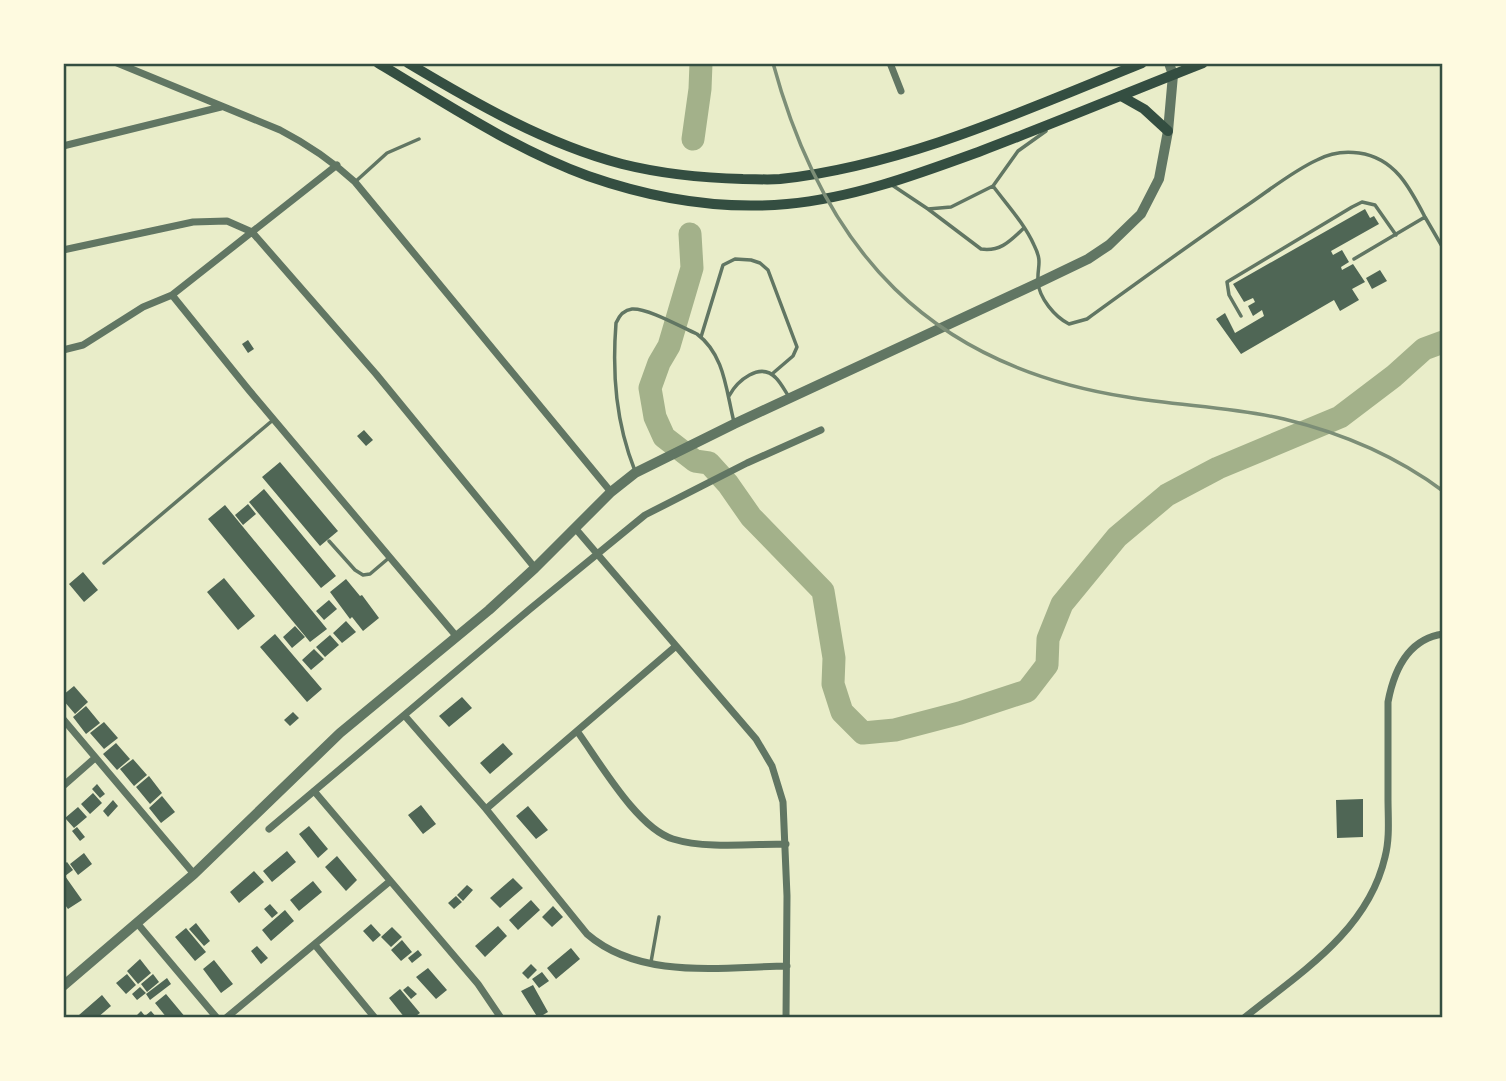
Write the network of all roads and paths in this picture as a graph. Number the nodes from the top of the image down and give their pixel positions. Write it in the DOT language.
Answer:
graph roads {
  1 [pos="117,63"];
  2 [pos="378,63"];
  3 [pos="408,63"];
  4 [pos="890,63"];
  5 [pos="1142,63"];
  6 [pos="1169,63"];
  7 [pos="1203,63"];
  8 [pos="1173,75"];
  9 [pos="901,91"];
  10 [pos="1121,96"];
  11 [pos="221,107"];
  12 [pos="1059,121"];
  13 [pos="1168,131"];
  14 [pos="419,139"];
  15 [pos="63,146"];
  16 [pos="337,165"];
  17 [pos="355,182"];
  18 [pos="888,183"];
  19 [pos="993,186"];
  20 [pos="928,209"];
  21 [pos="1425,217"];
  22 [pos="1024,228"];
  23 [pos="252,232"];
  24 [pos="1396,235"];
  25 [pos="1443,248"];
  26 [pos="63,250"];
  27 [pos="1354,259"];
  28 [pos="1038,283"];
  29 [pos="173,295"];
  30 [pos="1241,316"];
  31 [pos="701,337"];
  32 [pos="63,350"];
  33 [pos="772,374"];
  34 [pos="729,396"];
  35 [pos="790,398"];
  36 [pos="273,419"];
  37 [pos="734,424"];
  38 [pos="821,430"];
  39 [pos="635,473"];
  40 [pos="611,492"];
  41 [pos="575,528"];
  42 [pos="329,541"];
  43 [pos="597,554"];
  44 [pos="390,557"];
  45 [pos="104,563"];
  46 [pos="535,568"];
  47 [pos="1443,634"];
  48 [pos="457,637"];
  49 [pos="676,646"];
  50 [pos="405,716"];
  51 [pos="63,719"];
  52 [pos="577,731"];
  53 [pos="95,758"];
  54 [pos="63,786"];
  55 [pos="314,791"];
  56 [pos="486,809"];
  57 [pos="269,829"];
  58 [pos="786,844"];
  59 [pos="194,874"];
  60 [pos="389,882"];
  61 [pos="659,917"];
  62 [pos="137,923"];
  63 [pos="315,945"];
  64 [pos="651,964"];
  65 [pos="787,967"];
  66 [pos="63,986"];
  67 [pos="217,1018"];
  68 [pos="226,1018"];
  69 [pos="375,1018"];
  70 [pos="501,1018"];
  71 [pos="786,1018"];
  72 [pos="1244,1018"];
  1 -- 11 [label="street"];
  2 -- 18 [label="main road"];
  3 -- 5 [label="main road"];
  4 -- 9 [label="street"];
  6 -- 8 [label="street"];
  7 -- 8 [label="main road"];
  8 -- 10 [label="main road"];
  8 -- 13 [label="street"];
  10 -- 12 [label="main road"];
  10 -- 13 [label="main road"];
  11 -- 15 [label="street"];
  11 -- 16 [label="street"];
  12 -- 18 [label="main road"];
  12 -- 19 [label="lane"];
  13 -- 28 [label="street"];
  14 -- 17 [label="lane"];
  16 -- 17 [label="street"];
  16 -- 23 [label="street"];
  17 -- 40 [label="street"];
  18 -- 20 [label="lane"];
  19 -- 20 [label="lane"];
  19 -- 22 [label="lane"];
  20 -- 22 [label="lane"];
  21 -- 24 [label="lane"];
  21 -- 25 [label="lane"];
  21 -- 28 [label="lane"];
  22 -- 28 [label="lane"];
  23 -- 26 [label="street"];
  23 -- 29 [label="street"];
  23 -- 46 [label="street"];
  24 -- 27 [label="lane"];
  24 -- 30 [label="lane"];
  28 -- 35 [label="street"];
  29 -- 32 [label="street"];
  29 -- 36 [label="street"];
  31 -- 33 [label="lane"];
  31 -- 34 [label="lane"];
  31 -- 39 [label="lane"];
  33 -- 34 [label="lane"];
  33 -- 35 [label="lane"];
  34 -- 37 [label="lane"];
  35 -- 37 [label="street"];
  36 -- 44 [label="street"];
  36 -- 45 [label="lane"];
  37 -- 39 [label="street"];
  38 -- 43 [label="street"];
  39 -- 40 [label="street"];
  40 -- 41 [label="street"];
  41 -- 43 [label="street"];
  41 -- 46 [label="street"];
  42 -- 44 [label="lane"];
  43 -- 49 [label="street"];
  43 -- 50 [label="street"];
  44 -- 48 [label="street"];
  46 -- 48 [label="street"];
  47 -- 72 [label="street"];
  48 -- 59 [label="street"];
  49 -- 52 [label="street"];
  49 -- 58 [label="street"];
  50 -- 55 [label="street"];
  50 -- 56 [label="street"];
  51 -- 53 [label="street"];
  52 -- 56 [label="street"];
  52 -- 58 [label="street"];
  53 -- 54 [label="street"];
  53 -- 59 [label="street"];
  55 -- 57 [label="street"];
  55 -- 60 [label="street"];
  56 -- 64 [label="street"];
  58 -- 65 [label="street"];
  59 -- 62 [label="street"];
  60 -- 63 [label="street"];
  60 -- 70 [label="street"];
  61 -- 64 [label="lane"];
  62 -- 66 [label="street"];
  62 -- 67 [label="street"];
  63 -- 68 [label="street"];
  63 -- 69 [label="street"];
  64 -- 65 [label="street"];
  65 -- 71 [label="street"];
}
